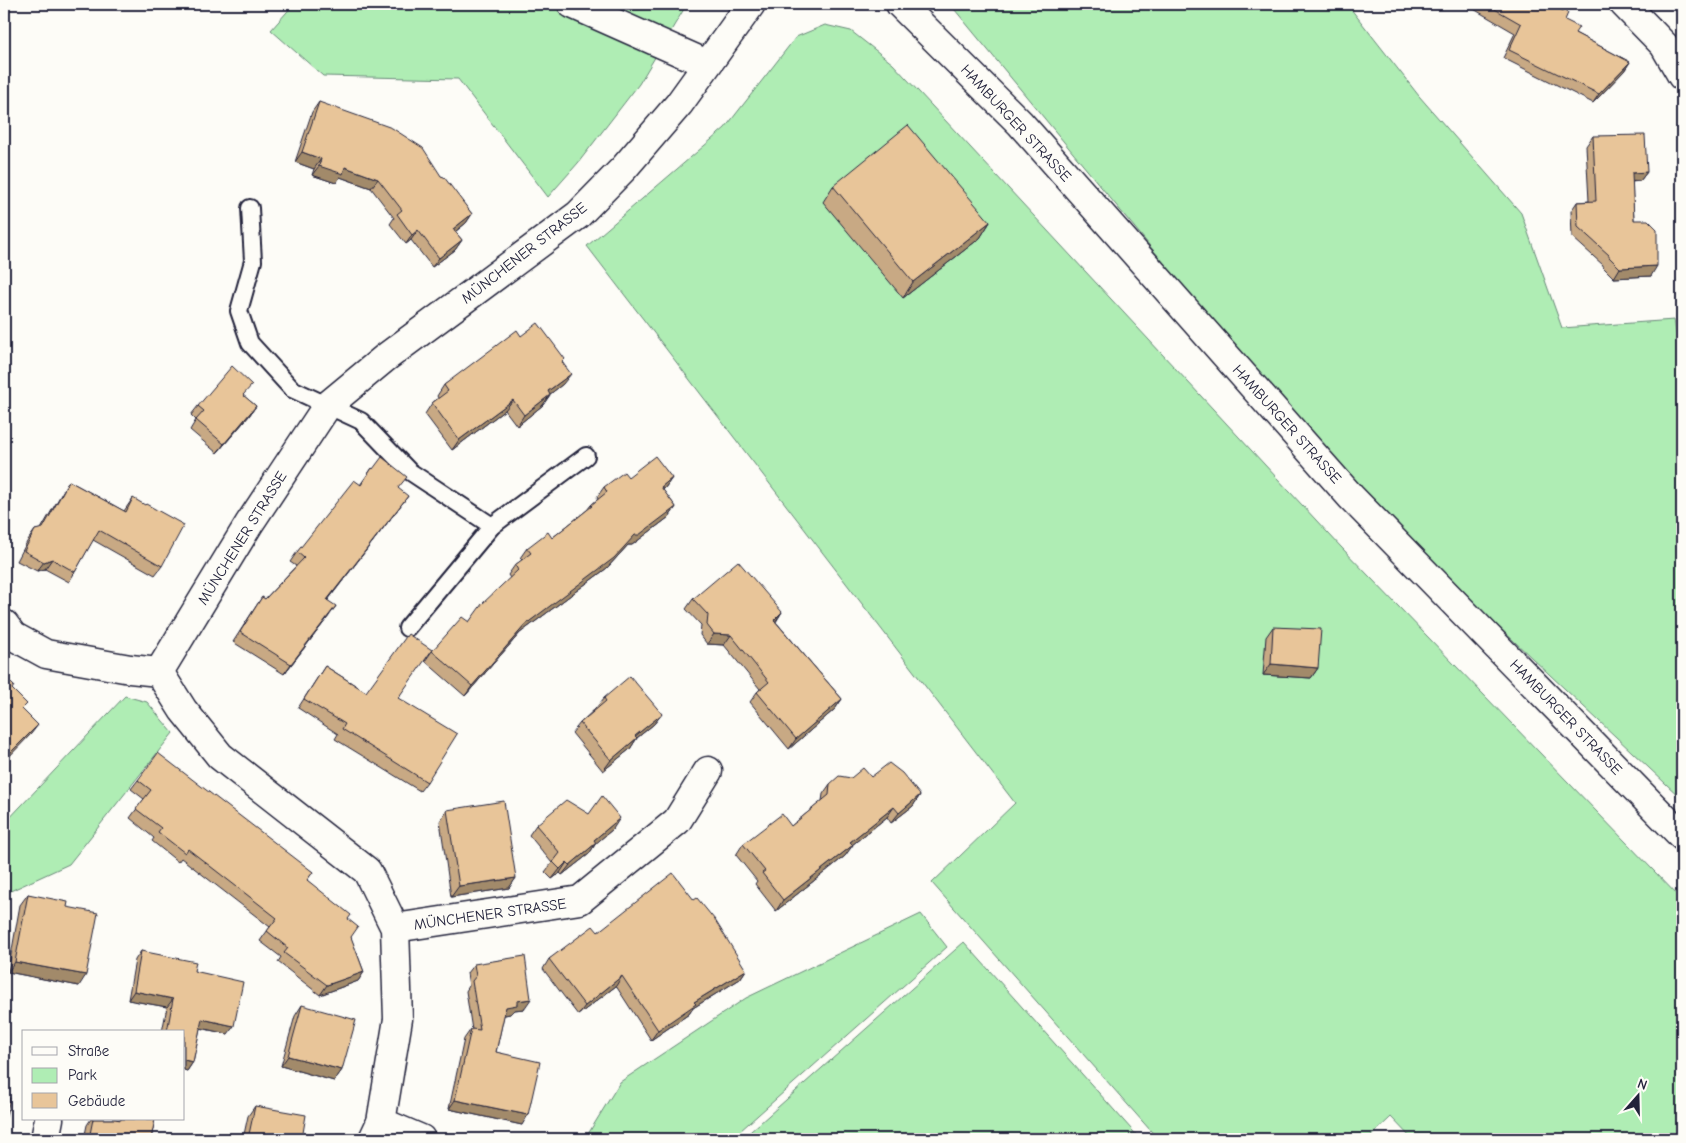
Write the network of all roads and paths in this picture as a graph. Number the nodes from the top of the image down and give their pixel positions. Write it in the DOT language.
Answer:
graph roads {
  1 [pos="572,4"];
  2 [pos="751,4"];
  3 [pos="900,4"];
  4 [pos="1624,4"];
  5 [pos="707,64"];
  6 [pos="1682,76"];
  7 [pos="250,208"];
  8 [pos="327,406"];
  9 [pos="586,456"];
  10 [pos="492,526"];
  11 [pos="4,624"];
  12 [pos="407,628"];
  13 [pos="159,672"];
  14 [pos="708,771"];
  15 [pos="1682,836"];
  16 [pos="395,928"];
  17 [pos="49,1120"];
  18 [pos="377,1131"];
  19 [pos="46,1139"];
  20 [pos="421,1139"];
  1 -- 5 [label="street"];
  2 -- 5 [label="street, MÜNCHENER STRASSE"];
  3 -- 15 [label="street, HAMBURGER STRASSE"];
  4 -- 6 [label="street"];
  5 -- 8 [label="street, MÜNCHENER STRASSE"];
  7 -- 8 [label="lane"];
  8 -- 10 [label="lane"];
  8 -- 13 [label="street, MÜNCHENER STRASSE"];
  9 -- 10 [label="lane"];
  10 -- 12 [label="lane"];
  11 -- 13 [label="street"];
  13 -- 16 [label="street, MÜNCHENER STRASSE"];
  14 -- 16 [label="street, MÜNCHENER STRASSE"];
  16 -- 18 [label="street, MÜNCHENER STRASSE"];
  17 -- 19 [label="street"];
  18 -- 20 [label="street, MÜNCHENER STRASSE"];
}
